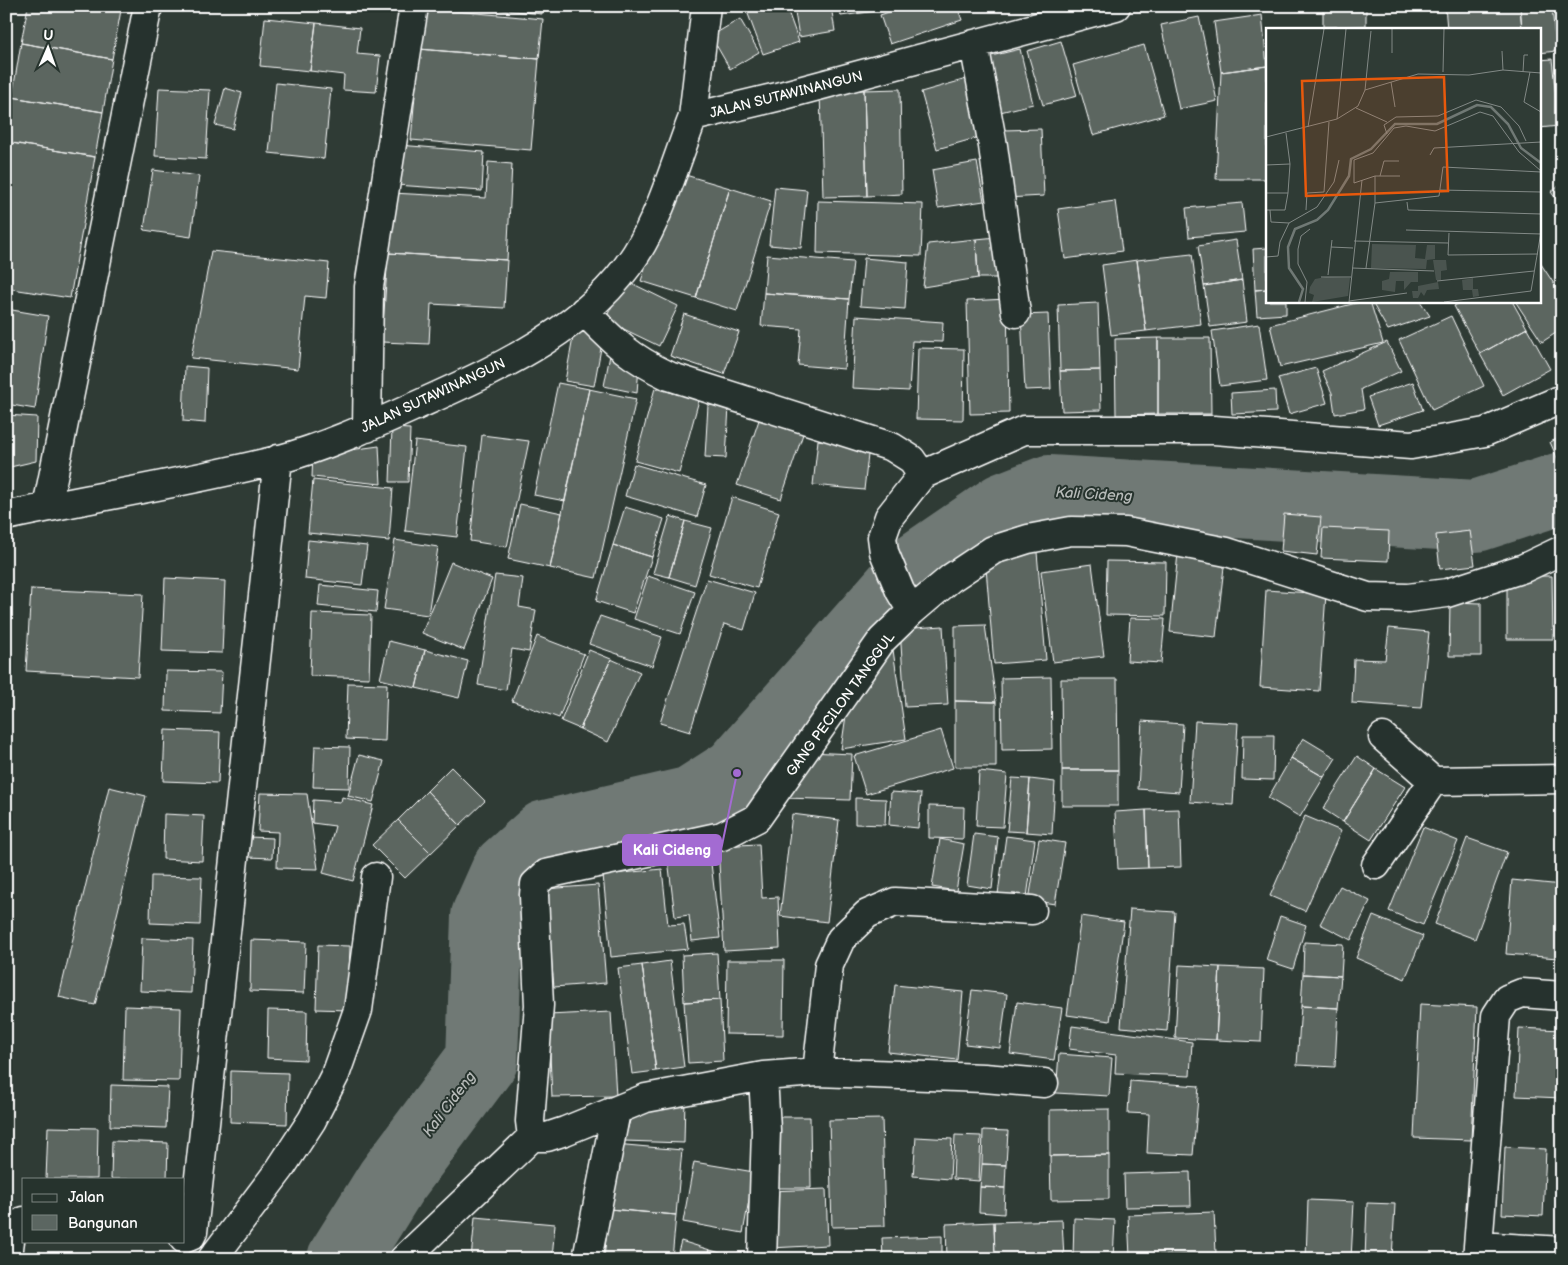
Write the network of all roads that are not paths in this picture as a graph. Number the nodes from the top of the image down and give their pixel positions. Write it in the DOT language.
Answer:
graph roads {
  1 [pos="148,6"];
  2 [pos="414,6"];
  3 [pos="706,6"];
  4 [pos="1116,6"];
  5 [pos="974,44"];
  6 [pos="693,117"];
  7 [pos="584,311"];
  8 [pos="1016,313"];
  9 [pos="1562,399"];
  10 [pos="367,428"];
  11 [pos="278,460"];
  12 [pos="922,475"];
  13 [pos="47,507"];
  14 [pos="6,516"];
  15 [pos="1562,550"];
  16 [pos="906,601"];
  17 [pos="1384,737"];
  18 [pos="1562,779"];
  19 [pos="1433,781"];
  20 [pos="1376,865"];
  21 [pos="376,877"];
  22 [pos="1032,910"];
  23 [pos="1562,996"];
  24 [pos="817,1072"];
  25 [pos="763,1076"];
  26 [pos="1044,1083"];
  27 [pos="616,1111"];
  28 [pos="532,1137"];
  29 [pos="22,1222"];
  30 [pos="185,1239"];
  31 [pos="1562,1251"];
  32 [pos="1478,1252"];
  33 [pos="8,1259"];
  34 [pos="212,1259"];
  35 [pos="404,1259"];
  36 [pos="587,1259"];
  37 [pos="762,1259"];
  1 -- 13 [label="street"];
  2 -- 10 [label="street"];
  3 -- 6 [label="street"];
  4 -- 5 [label="street, JALAN SUTAWINANGUN"];
  5 -- 6 [label="street, JALAN SUTAWINANGUN"];
  5 -- 8 [label="street"];
  6 -- 7 [label="street, JALAN SUTAWINANGUN"];
  7 -- 10 [label="street, JALAN SUTAWINANGUN"];
  7 -- 12 [label="street"];
  9 -- 12 [label="street"];
  10 -- 11 [label="street, JALAN SUTAWINANGUN"];
  11 -- 13 [label="street, JALAN SUTAWINANGUN"];
  11 -- 30 [label="street"];
  12 -- 16 [label="street"];
  13 -- 14 [label="street, JALAN SUTAWINANGUN"];
  15 -- 16 [label="street, GANG PECILON TANGGUL"];
  16 -- 28 [label="street, GANG PECILON TANGGUL"];
  17 -- 19 [label="street"];
  18 -- 19 [label="street"];
  19 -- 20 [label="street"];
  21 -- 34 [label="street"];
  22 -- 24 [label="street"];
  23 -- 32 [label="street"];
  24 -- 25 [label="street"];
  24 -- 26 [label="street"];
  25 -- 27 [label="street"];
  25 -- 37 [label="street"];
  27 -- 28 [label="street"];
  27 -- 36 [label="street"];
  28 -- 35 [label="street"];
  29 -- 33 [label="street"];
  31 -- 32 [label="street"];
}
